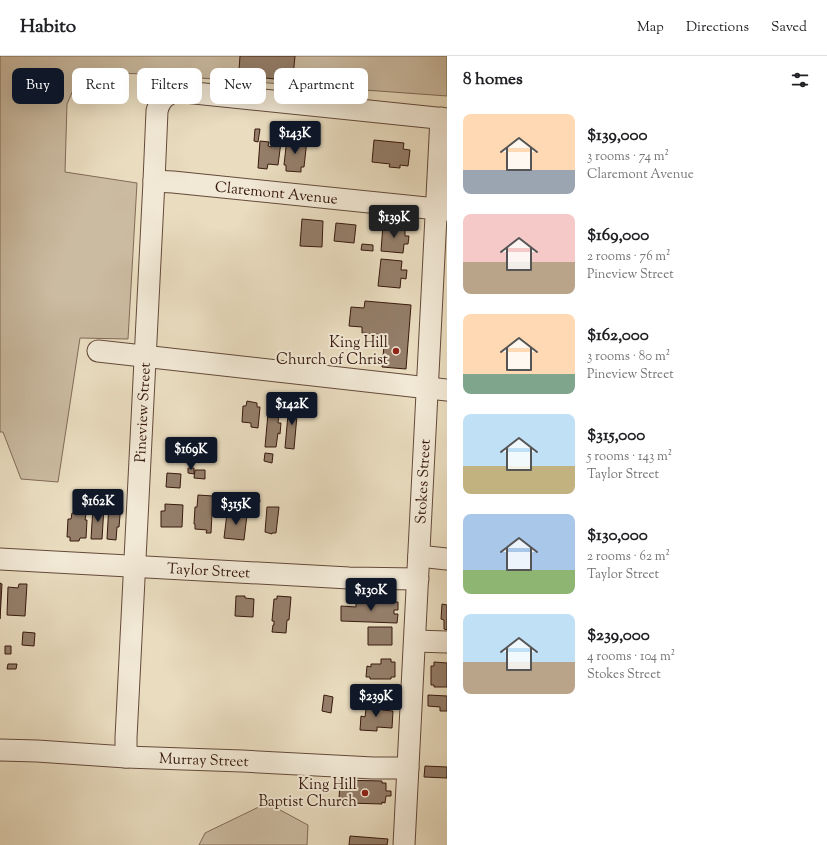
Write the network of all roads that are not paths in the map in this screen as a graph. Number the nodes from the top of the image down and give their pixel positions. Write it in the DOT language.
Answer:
graph roads {
  1 [pos="444,119"];
  2 [pos="154,181"];
  3 [pos="442,210"];
  4 [pos="98,351"];
  5 [pos="145,357"];
  6 [pos="437,389"];
  7 [pos="419,556"];
  8 [pos="0,559"];
  9 [pos="447,559"];
  10 [pos="135,566"];
  11 [pos="418,578"];
  12 [pos="415,641"];
  13 [pos="447,642"];
  14 [pos="0,750"];
  15 [pos="126,757"];
  16 [pos="408,768"];
  17 [pos="404,845"];
  1 -- 2 [label="street, Pineview Street"];
  1 -- 3 [label="street, Stokes Street"];
  2 -- 3 [label="street, Claremont Avenue"];
  2 -- 5 [label="street, Pineview Street"];
  3 -- 6 [label="street, Stokes Street"];
  4 -- 5 [label="street"];
  5 -- 6 [label="street"];
  5 -- 10 [label="street, Pineview Street"];
  6 -- 7 [label="street, Stokes Street"];
  7 -- 9 [label="street"];
  7 -- 11 [label="street, Stokes Street"];
  8 -- 10 [label="street, Taylor Street"];
  10 -- 11 [label="street, Taylor Street"];
  10 -- 15 [label="street, Pineview Street"];
  11 -- 12 [label="street, Stokes Street"];
  12 -- 13 [label="street"];
  12 -- 16 [label="street, Stokes Street"];
  14 -- 15 [label="street, Murray Street"];
  15 -- 16 [label="street, Murray Street"];
  16 -- 17 [label="street, Stokes Street"];
}
